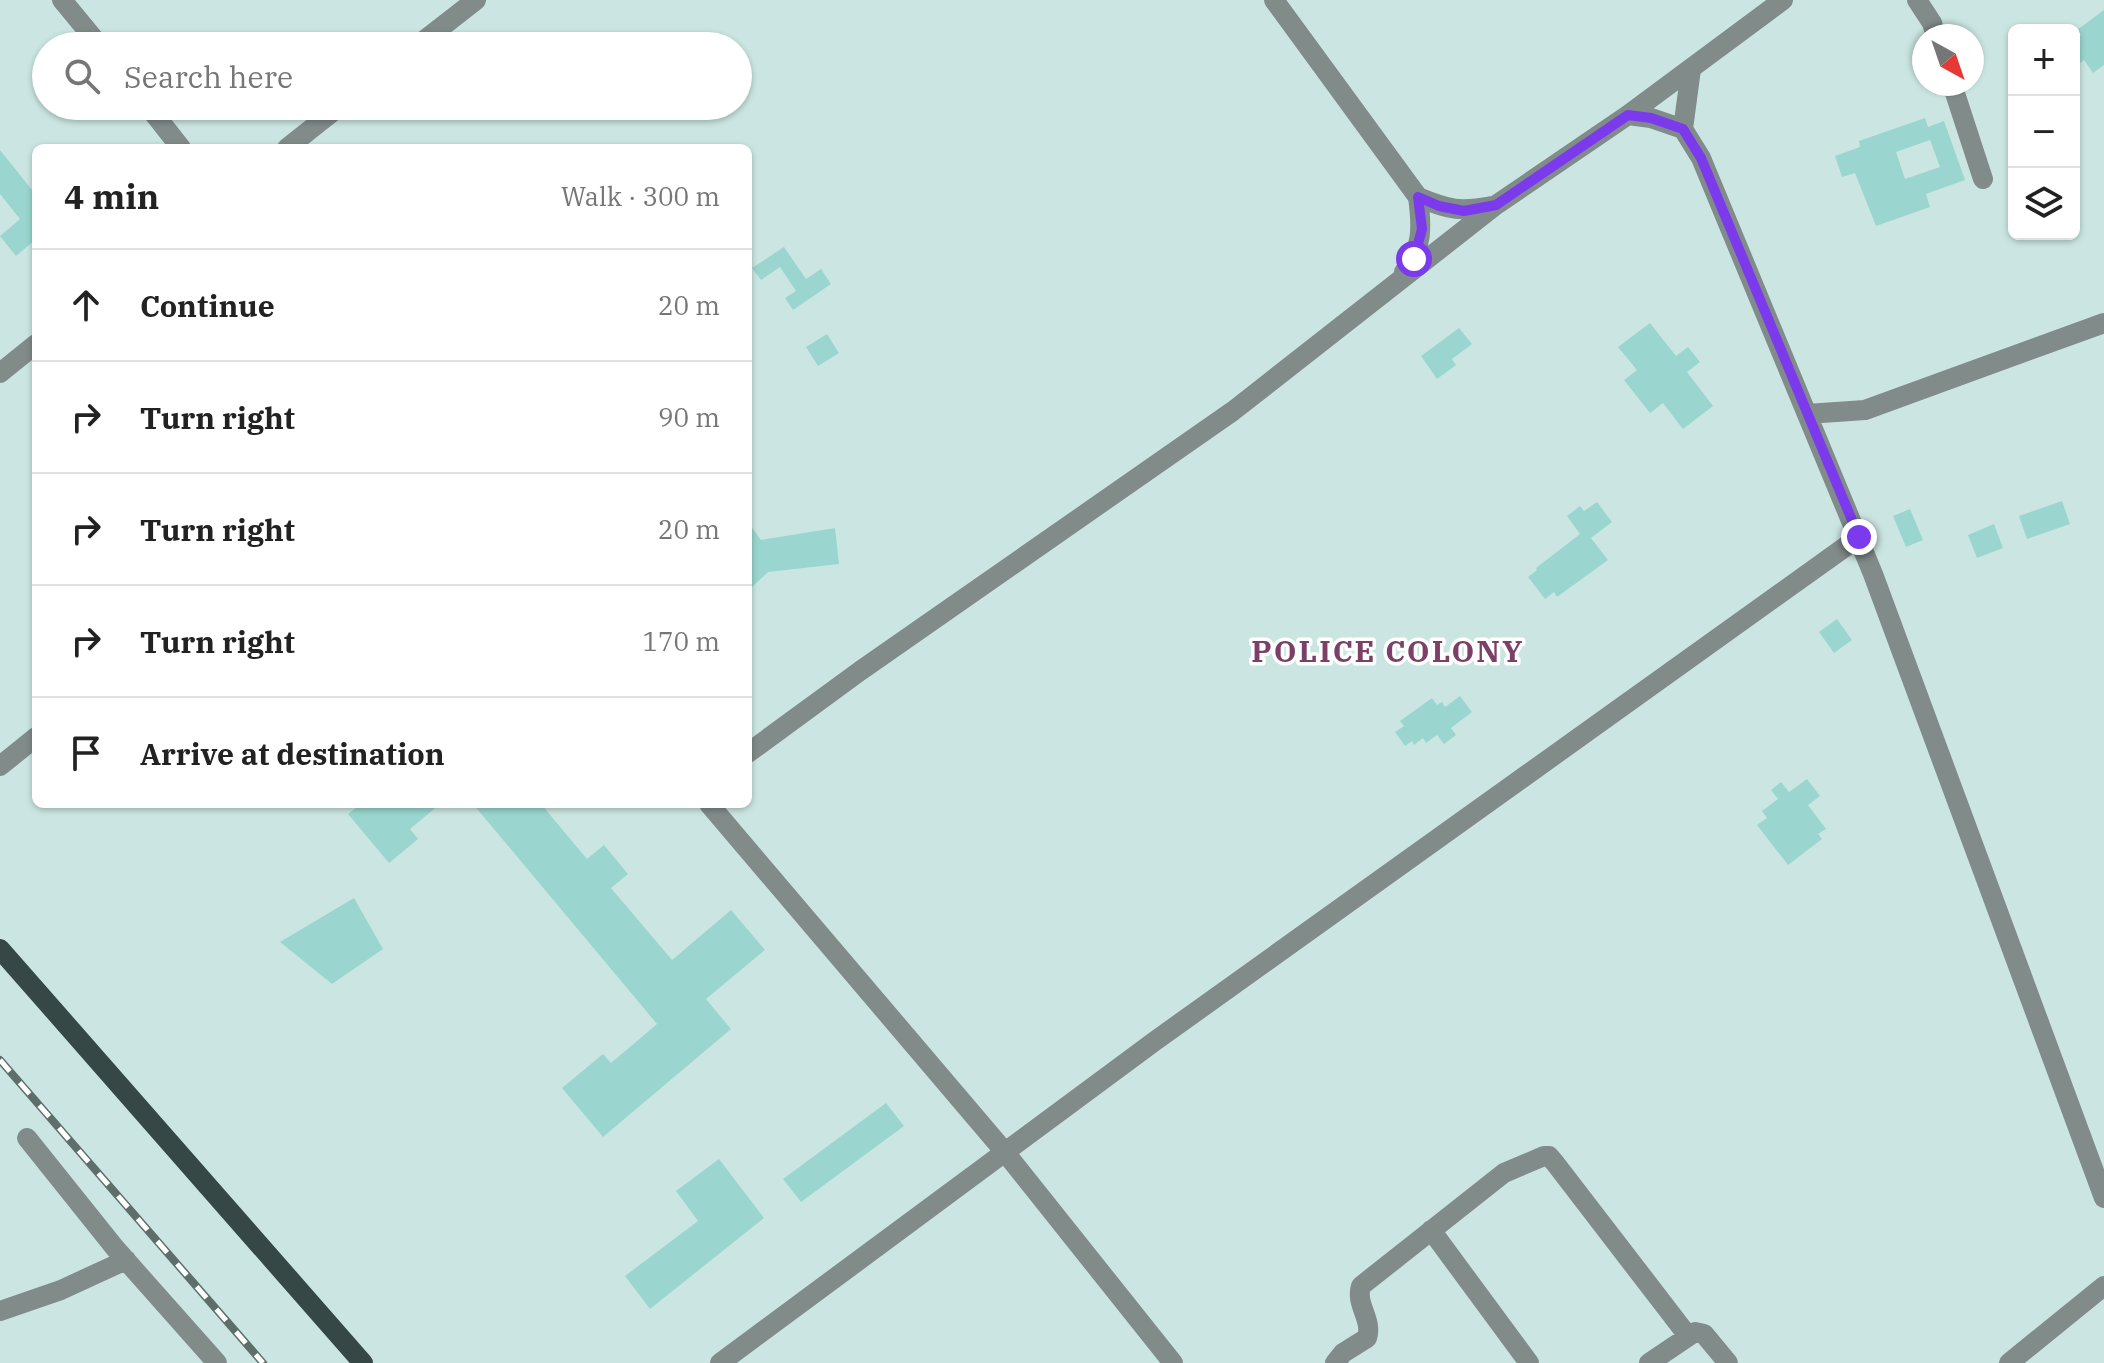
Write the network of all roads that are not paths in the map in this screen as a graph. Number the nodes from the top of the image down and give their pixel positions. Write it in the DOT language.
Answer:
graph roads {
  1 [pos="62,0"];
  2 [pos="476,0"];
  3 [pos="1274,0"];
  4 [pos="1783,0"];
  5 [pos="1917,0"];
  6 [pos="1932,24"];
  7 [pos="88,32"];
  8 [pos="435,32"];
  9 [pos="1691,69"];
  10 [pos="1956,96"];
  11 [pos="1628,115"];
  12 [pos="159,120"];
  13 [pos="322,120"];
  14 [pos="1683,129"];
  15 [pos="178,144"];
  16 [pos="292,144"];
  17 [pos="1983,179"];
  18 [pos="1418,197"];
  19 [pos="1496,205"];
  20 [pos="1393,287"];
  21 [pos="2104,323"];
  22 [pos="32,347"];
  23 [pos="0,373"];
  24 [pos="1807,414"];
  25 [pos="1859,537"];
  26 [pos="32,740"];
  27 [pos="752,750"];
  28 [pos="0,766"];
  29 [pos="712,808"];
  30 [pos="0,949"];
  31 [pos="27,1138"];
  32 [pos="1004,1151"];
  33 [pos="2104,1198"];
  34 [pos="1431,1230"];
  35 [pos="126,1260"];
  36 [pos="2104,1286"];
  37 [pos="0,1311"];
  38 [pos="1688,1336"];
  39 [pos="217,1363"];
  40 [pos="363,1363"];
  41 [pos="720,1363"];
  42 [pos="1173,1363"];
  43 [pos="1335,1363"];
  44 [pos="1529,1363"];
  45 [pos="1649,1363"];
  46 [pos="1728,1363"];
  47 [pos="2009,1363"];
  1 -- 7 [label="street"];
  2 -- 8 [label="street"];
  3 -- 18 [label="street"];
  4 -- 9 [label="street"];
  5 -- 6 [label="street"];
  9 -- 11 [label="street"];
  9 -- 14 [label="street"];
  10 -- 17 [label="street"];
  11 -- 14 [label="street"];
  11 -- 19 [label="street"];
  12 -- 15 [label="street"];
  13 -- 16 [label="street"];
  14 -- 24 [label="street"];
  18 -- 19 [label="street"];
  18 -- 20 [label="street"];
  19 -- 20 [label="street"];
  20 -- 27 [label="street"];
  21 -- 24 [label="street"];
  22 -- 23 [label="street"];
  24 -- 25 [label="street"];
  25 -- 32 [label="street"];
  25 -- 33 [label="street"];
  26 -- 28 [label="street"];
  29 -- 32 [label="street"];
  30 -- 40 [label="main road"];
  31 -- 35 [label="street"];
  32 -- 41 [label="street"];
  32 -- 42 [label="street"];
  34 -- 38 [label="street"];
  34 -- 43 [label="street"];
  34 -- 44 [label="street"];
  35 -- 37 [label="street"];
  35 -- 39 [label="street"];
  36 -- 47 [label="street"];
  38 -- 45 [label="street"];
  38 -- 46 [label="street"];
}
